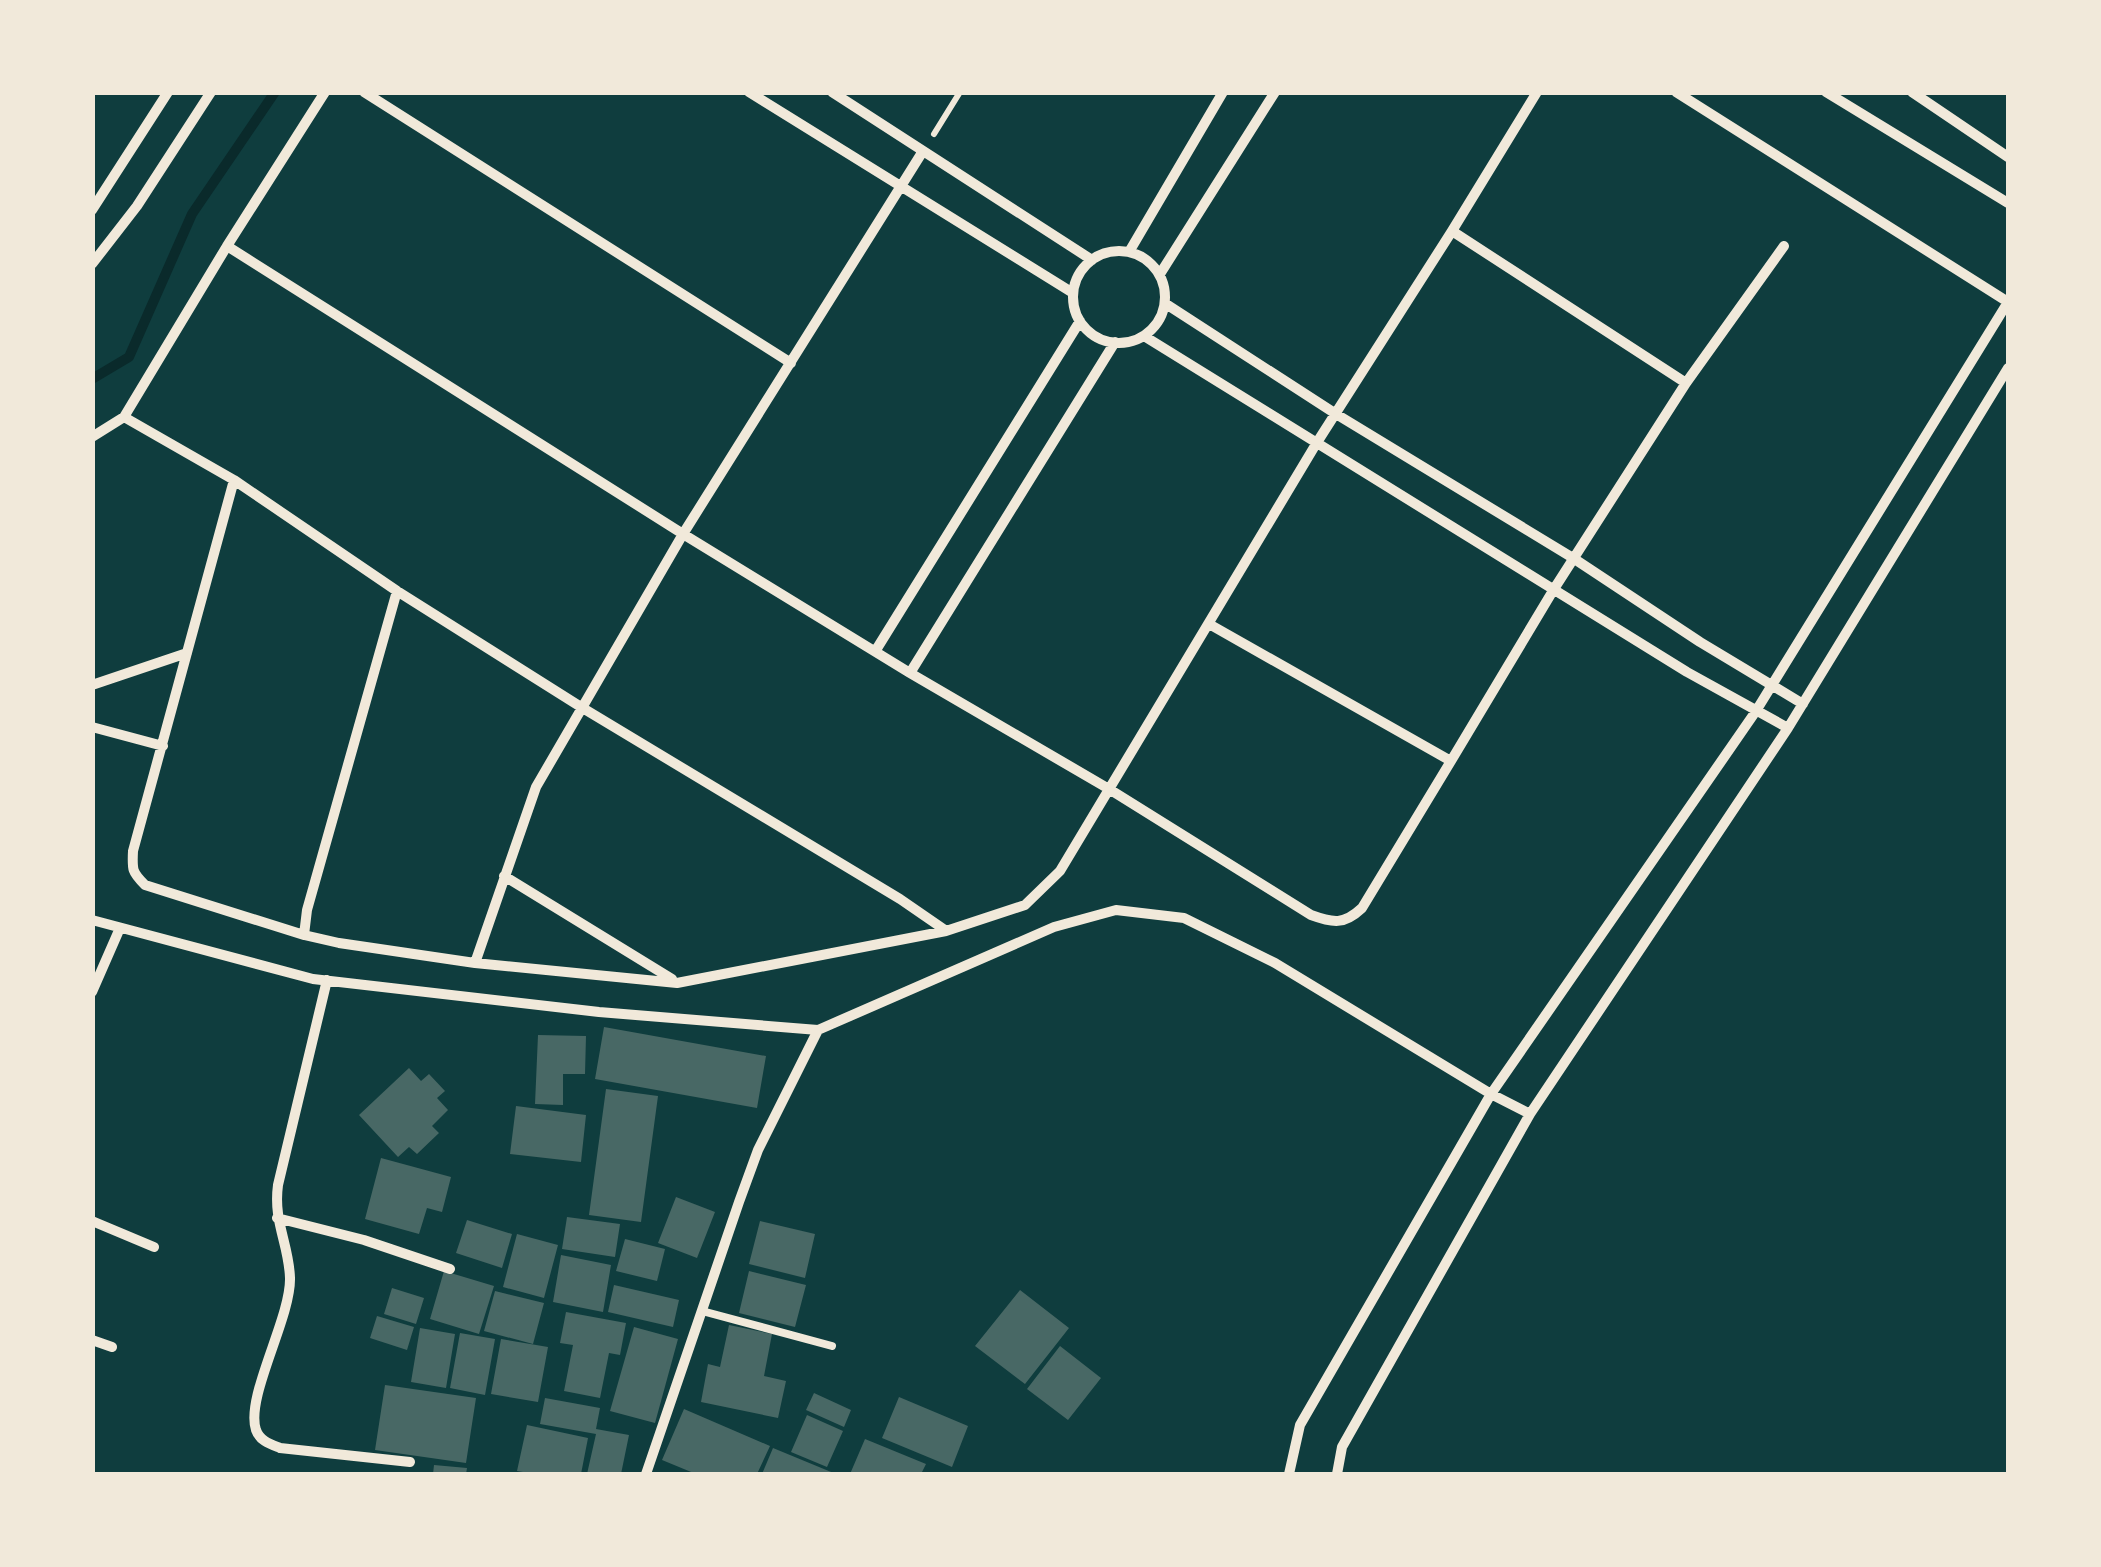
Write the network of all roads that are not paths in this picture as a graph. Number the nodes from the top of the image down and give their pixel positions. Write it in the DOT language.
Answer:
graph roads {
  1 [pos="168,92"];
  2 [pos="211,92"];
  3 [pos="325,92"];
  4 [pos="364,92"];
  5 [pos="749,92"];
  6 [pos="832,92"];
  7 [pos="1222,92"];
  8 [pos="1275,92"];
  9 [pos="1537,92"];
  10 [pos="1676,92"];
  11 [pos="1826,92"];
  12 [pos="1912,92"];
  13 [pos="923,151"];
  14 [pos="2008,157"];
  15 [pos="901,187"];
  16 [pos="2008,203"];
  17 [pos="92,210"];
  18 [pos="1452,231"];
  19 [pos="226,246"];
  20 [pos="1784,246"];
  21 [pos="1129,252"];
  22 [pos="1092,260"];
  23 [pos="92,264"];
  24 [pos="1160,274"];
  25 [pos="1073,293"];
  26 [pos="1166,304"];
  27 [pos="1080,321"];
  28 [pos="1144,336"];
  29 [pos="1114,342"];
  30 [pos="791,363"];
  31 [pos="2008,368"];
  32 [pos="1686,383"];
  33 [pos="1336,414"];
  34 [pos="124,417"];
  35 [pos="92,437"];
  36 [pos="1316,444"];
  37 [pos="234,480"];
  38 [pos="683,534"];
  39 [pos="1574,558"];
  40 [pos="1554,589"];
  41 [pos="397,592"];
  42 [pos="1208,624"];
  43 [pos="876,650"];
  44 [pos="187,653"];
  45 [pos="910,674"];
  46 [pos="1772,684"];
  47 [pos="92,685"];
  48 [pos="1803,704"];
  49 [pos="580,707"];
  50 [pos="1756,710"];
  51 [pos="92,727"];
  52 [pos="1788,728"];
  53 [pos="163,746"];
  54 [pos="1452,761"];
  55 [pos="1109,790"];
  56 [pos="504,876"];
  57 [pos="92,920"];
  58 [pos="120,928"];
  59 [pos="946,930"];
  60 [pos="304,935"];
  61 [pos="475,963"];
  62 [pos="326,980"];
  63 [pos="677,982"];
  64 [pos="92,992"];
  65 [pos="818,1030"];
  66 [pos="1491,1094"];
  67 [pos="1530,1114"];
  68 [pos="277,1218"];
  69 [pos="92,1221"];
  70 [pos="154,1246"];
  71 [pos="450,1269"];
  72 [pos="702,1311"];
  73 [pos="92,1340"];
  74 [pos="832,1346"];
  75 [pos="112,1347"];
  76 [pos="410,1462"];
  77 [pos="646,1474"];
  78 [pos="1289,1474"];
  79 [pos="1337,1474"];
  1 -- 17 [label="street"];
  2 -- 23 [label="street"];
  3 -- 19 [label="street"];
  4 -- 30 [label="street"];
  5 -- 15 [label="street"];
  6 -- 13 [label="street"];
  7 -- 21 [label="street"];
  8 -- 24 [label="street"];
  9 -- 18 [label="street"];
  10 -- 46 [label="street"];
  11 -- 16 [label="street"];
  12 -- 14 [label="street"];
  13 -- 15 [label="street"];
  13 -- 22 [label="street"];
  15 -- 25 [label="street"];
  15 -- 30 [label="street"];
  18 -- 32 [label="street"];
  18 -- 33 [label="street"];
  19 -- 34 [label="street"];
  19 -- 38 [label="street"];
  20 -- 32 [label="street"];
  21 -- 22 [label="street"];
  21 -- 24 [label="street"];
  22 -- 25 [label="street"];
  24 -- 26 [label="street"];
  25 -- 27 [label="street"];
  26 -- 28 [label="street"];
  26 -- 33 [label="street"];
  27 -- 29 [label="street"];
  27 -- 43 [label="street"];
  28 -- 29 [label="street"];
  28 -- 36 [label="street"];
  29 -- 45 [label="street"];
  30 -- 38 [label="street"];
  31 -- 48 [label="street"];
  32 -- 39 [label="street"];
  33 -- 36 [label="street"];
  33 -- 39 [label="street"];
  34 -- 35 [label="street"];
  34 -- 37 [label="street"];
  36 -- 40 [label="street"];
  36 -- 42 [label="street"];
  37 -- 41 [label="street"];
  37 -- 44 [label="street"];
  38 -- 43 [label="street"];
  38 -- 49 [label="street"];
  39 -- 40 [label="street"];
  39 -- 46 [label="street"];
  40 -- 50 [label="street"];
  40 -- 54 [label="street"];
  41 -- 49 [label="street"];
  41 -- 60 [label="street"];
  42 -- 54 [label="street"];
  42 -- 55 [label="street"];
  43 -- 45 [label="street"];
  44 -- 47 [label="street"];
  44 -- 53 [label="street"];
  45 -- 55 [label="street"];
  46 -- 48 [label="street"];
  46 -- 50 [label="street"];
  48 -- 52 [label="street"];
  49 -- 56 [label="street"];
  49 -- 59 [label="street"];
  50 -- 52 [label="street"];
  50 -- 66 [label="street"];
  51 -- 53 [label="street"];
  52 -- 67 [label="street"];
  53 -- 60 [label="street"];
  54 -- 55 [label="street"];
  55 -- 59 [label="street"];
  56 -- 61 [label="street"];
  56 -- 63 [label="street"];
  57 -- 58 [label="street"];
  58 -- 62 [label="street"];
  58 -- 64 [label="street"];
  59 -- 63 [label="street"];
  60 -- 61 [label="street"];
  61 -- 63 [label="street"];
  62 -- 65 [label="street"];
  62 -- 68 [label="street"];
  65 -- 66 [label="street"];
  65 -- 72 [label="street"];
  66 -- 67 [label="street"];
  66 -- 78 [label="street"];
  67 -- 79 [label="street"];
  68 -- 71 [label="street"];
  68 -- 76 [label="street"];
  69 -- 70 [label="street"];
  72 -- 74 [label="lane"];
  72 -- 77 [label="street"];
  73 -- 75 [label="street"];
}
